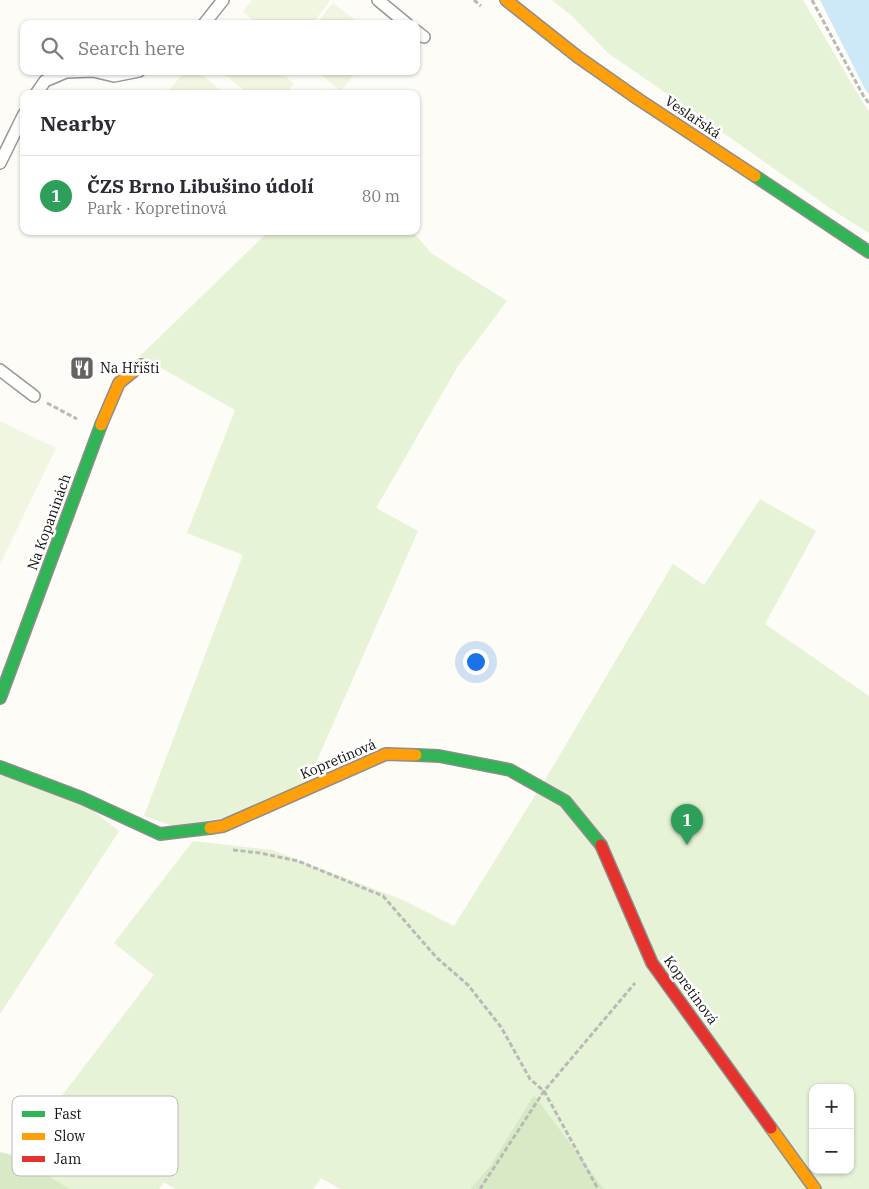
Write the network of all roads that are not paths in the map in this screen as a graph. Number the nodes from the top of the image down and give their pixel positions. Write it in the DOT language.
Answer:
graph roads {
  1 [pos="223,0"];
  2 [pos="378,0"];
  3 [pos="506,0"];
  4 [pos="207,20"];
  5 [pos="402,20"];
  6 [pos="59,75"];
  7 [pos="39,90"];
  8 [pos="20,122"];
  9 [pos="0,163"];
  10 [pos="869,252"];
  11 [pos="141,365"];
  12 [pos="0,370"];
  13 [pos="34,396"];
  14 [pos="0,698"];
  15 [pos="0,767"];
  16 [pos="815,1189"];
  1 -- 4 [label="lane"];
  2 -- 5 [label="lane"];
  3 -- 10 [label="street, Veslařská"];
  6 -- 7 [label="lane"];
  8 -- 9 [label="lane"];
  11 -- 14 [label="street, Na Kopaninách"];
  12 -- 13 [label="lane"];
  15 -- 16 [label="street, Kopretinová"];
}
